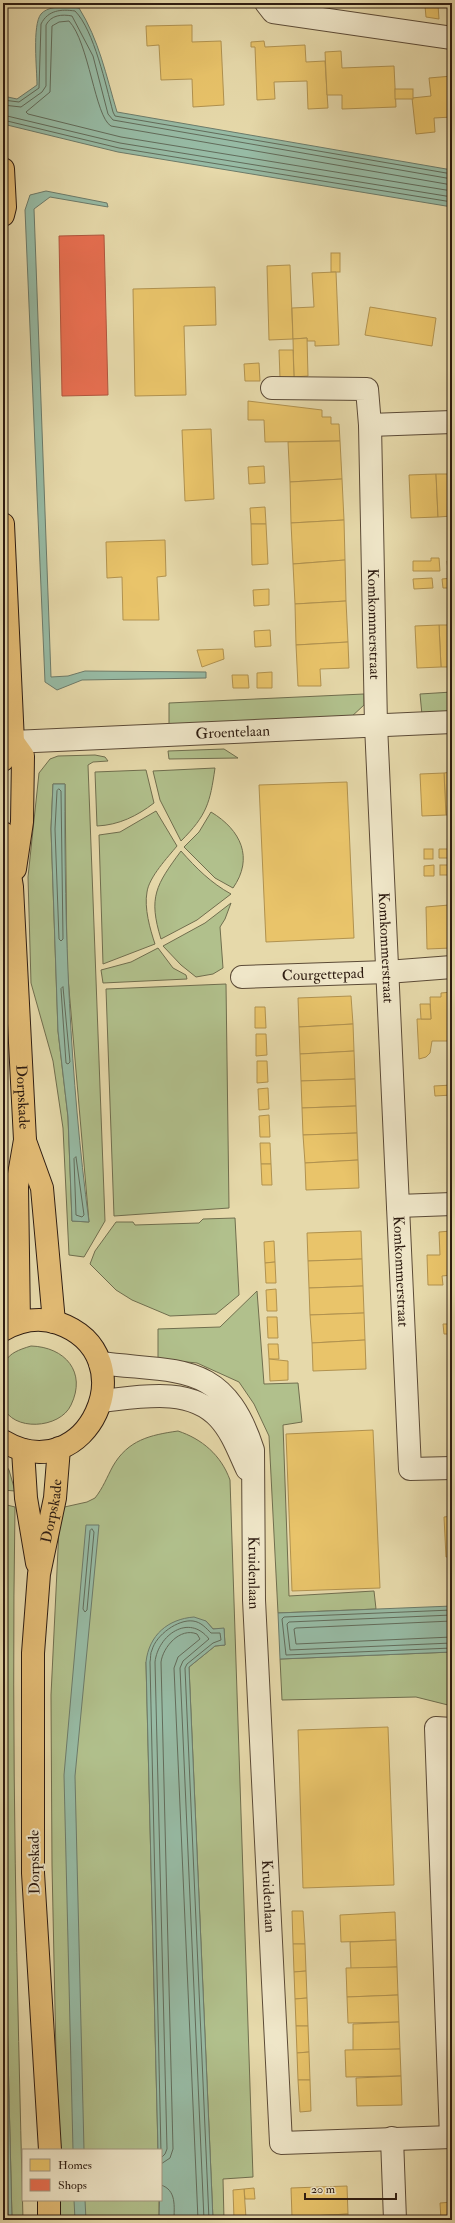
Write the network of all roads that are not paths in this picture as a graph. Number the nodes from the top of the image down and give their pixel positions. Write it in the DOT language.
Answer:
graph roads {
  1 [pos="266,3"];
  2 [pos="452,38"];
  3 [pos="3,169"];
  4 [pos="3,216"];
  5 [pos="272,388"];
  6 [pos="452,422"];
  7 [pos="370,425"];
  8 [pos="3,524"];
  9 [pos="452,722"];
  10 [pos="376,725"];
  11 [pos="8,751"];
  12 [pos="3,833"];
  13 [pos="12,887"];
  14 [pos="452,967"];
  15 [pos="387,972"];
  16 [pos="242,977"];
  17 [pos="25,1140"];
  18 [pos="452,1204"];
  19 [pos="398,1206"];
  20 [pos="54,1322"];
  21 [pos="11,1326"];
  22 [pos="100,1363"];
  23 [pos="102,1401"];
  24 [pos="3,1441"];
  25 [pos="59,1448"];
  26 [pos="23,1450"];
  27 [pos="452,1468"];
  28 [pos="252,1479"];
  29 [pos="39,1574"];
  30 [pos="444,1729"];
  31 [pos="452,2137"];
  32 [pos="392,2138"];
  33 [pos="50,2149"];
  34 [pos="49,2201"];
  35 [pos="49,2220"];
  36 [pos="395,2220"];
  1 -- 2 [label="street"];
  3 -- 4 [label="main road"];
  5 -- 7 [label="street, Komkommerstraat"];
  6 -- 7 [label="street"];
  7 -- 10 [label="street, Komkommerstraat"];
  8 -- 11 [label="main road, Dorpskade"];
  9 -- 10 [label="street, Groentelaan"];
  10 -- 11 [label="street, Groentelaan"];
  10 -- 15 [label="street, Komkommerstraat"];
  11 -- 13 [label="main road, Dorpskade"];
  12 -- 13 [label="main road, Dorpskade"];
  13 -- 17 [label="main road, Dorpskade"];
  14 -- 15 [label="street, Courgettepad"];
  15 -- 16 [label="street, Courgettepad"];
  15 -- 19 [label="street, Komkommerstraat"];
  17 -- 20 [label="main road, Dorpskade"];
  17 -- 21 [label="main road, Dorpskade"];
  18 -- 19 [label="street"];
  19 -- 27 [label="street, Komkommerstraat"];
  20 -- 21 [label="main road"];
  20 -- 22 [label="main road"];
  22 -- 23 [label="main road"];
  22 -- 28 [label="street, Kruidenlaan"];
  23 -- 25 [label="main road"];
  23 -- 28 [label="street, Kruidenlaan"];
  24 -- 26 [label="main road"];
  25 -- 26 [label="main road"];
  25 -- 29 [label="main road, Dorpskade"];
  26 -- 29 [label="main road, Dorpskade"];
  28 -- 32 [label="street, Kruidenlaan"];
  29 -- 33 [label="main road, Dorpskade"];
  30 -- 31 [label="street"];
  31 -- 32 [label="street, Kruidenlaan"];
  32 -- 36 [label="street"];
  34 -- 35 [label="main road"];
}
